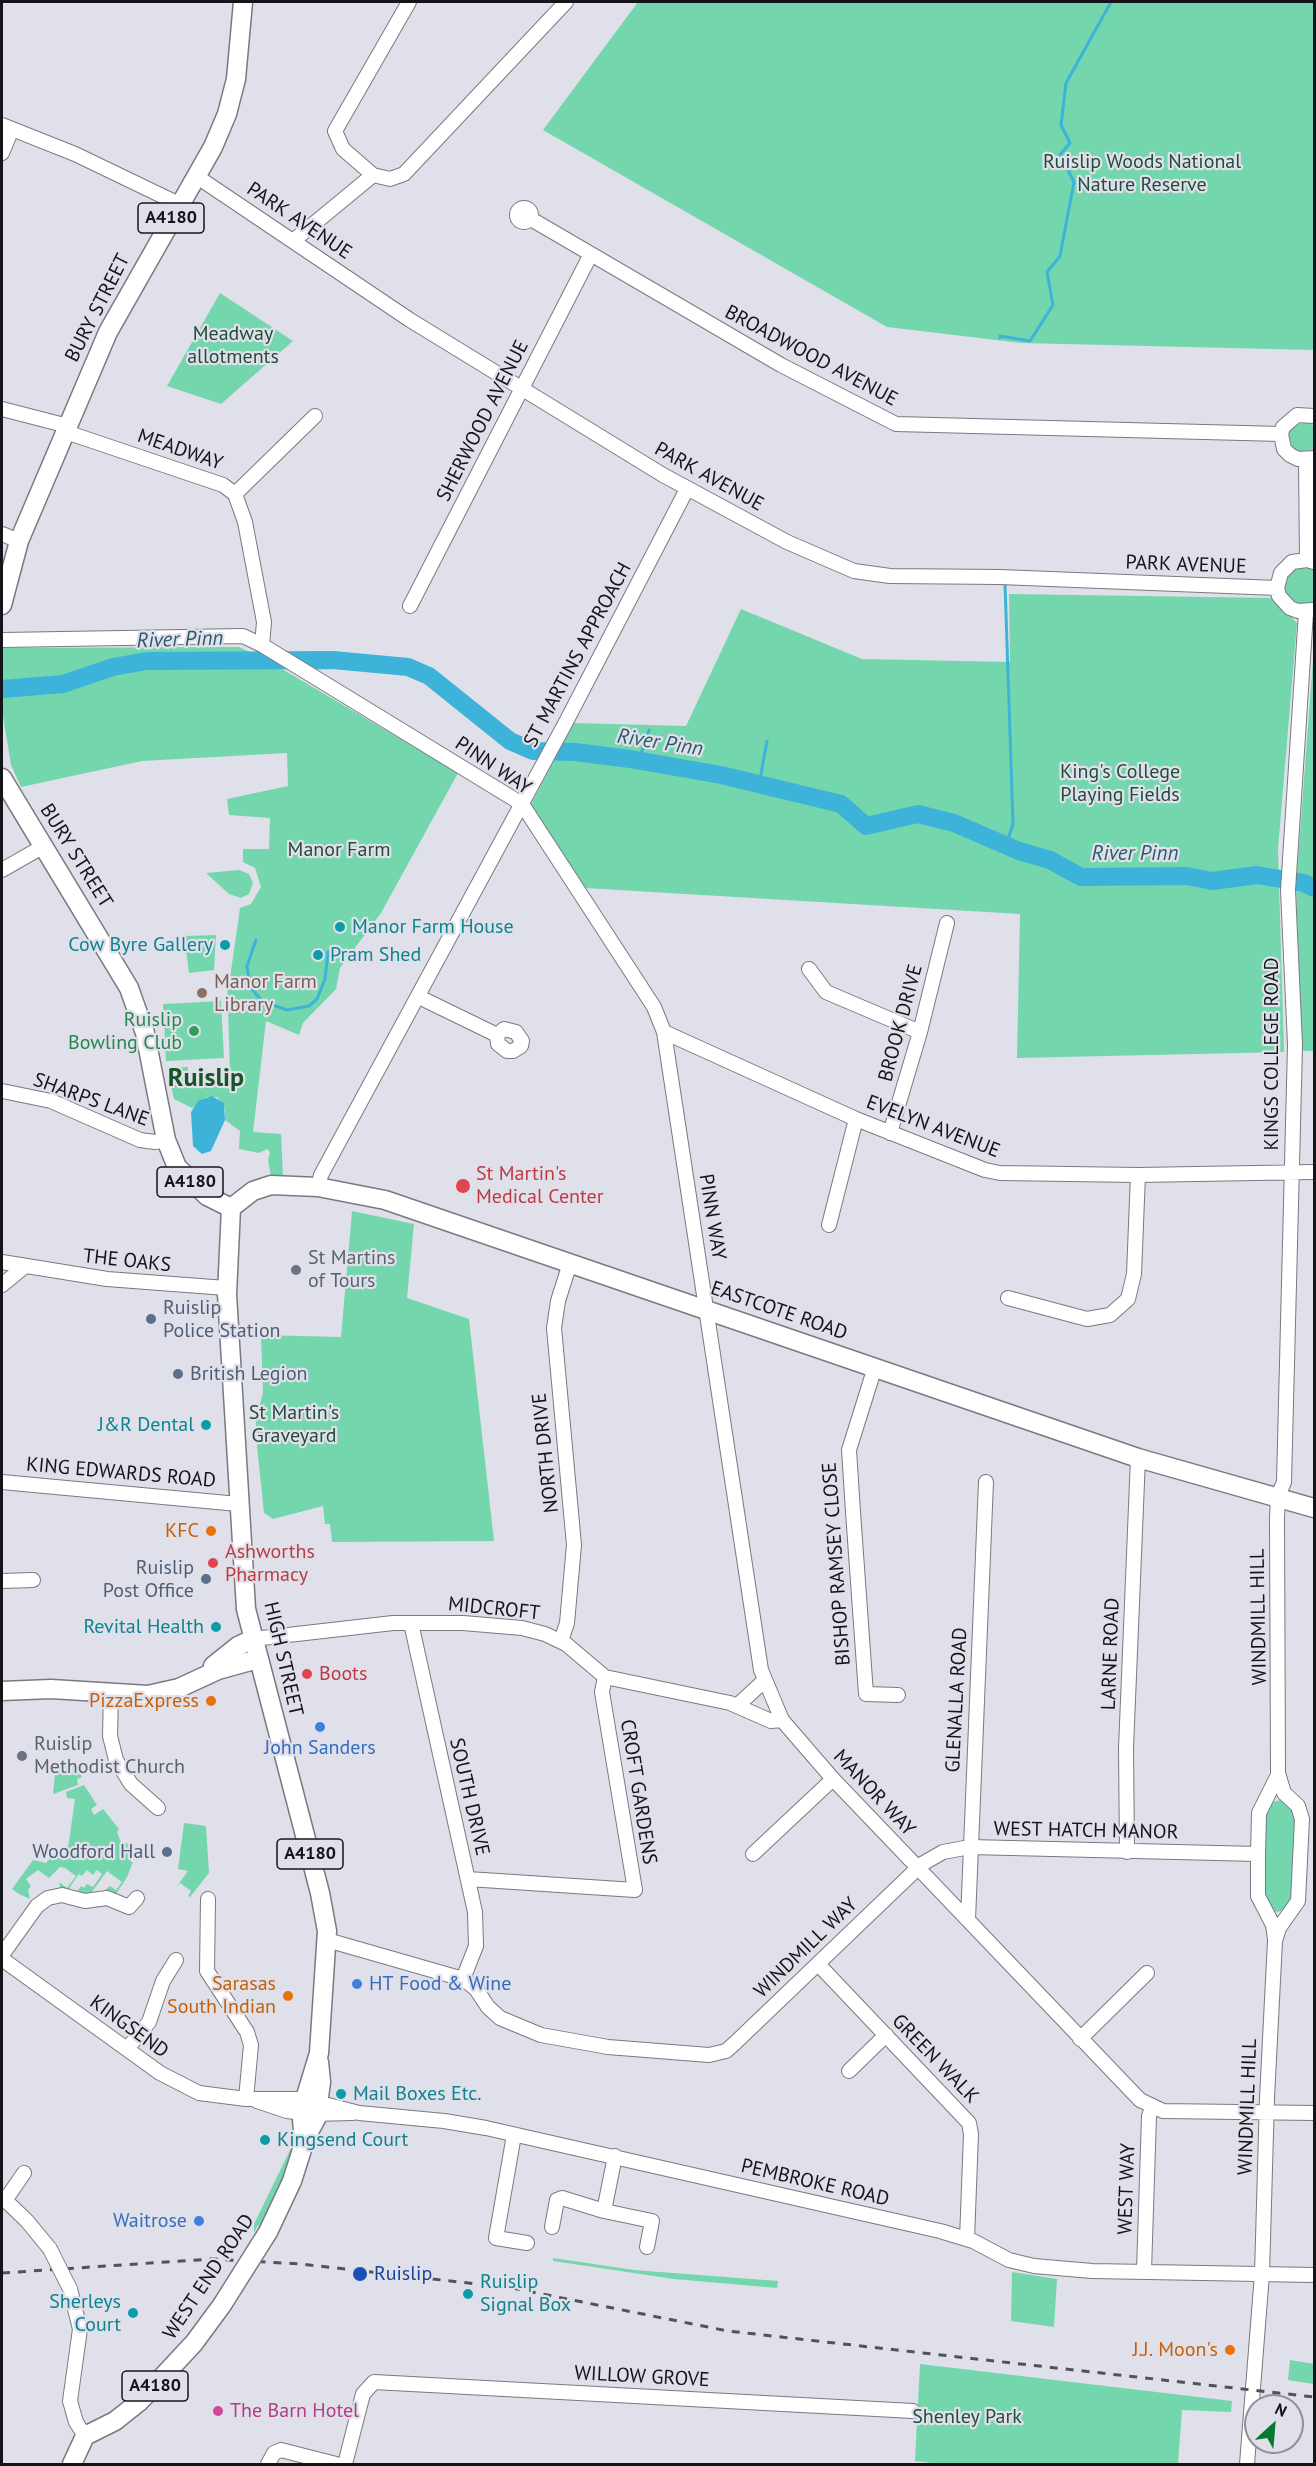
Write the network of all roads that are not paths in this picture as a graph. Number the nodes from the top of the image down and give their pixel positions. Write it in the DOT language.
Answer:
graph roads {
  1 [pos="243,2"];
  2 [pos="409,2"];
  3 [pos="566,2"];
  4 [pos="7,127"];
  5 [pos="2,153"];
  6 [pos="373,175"];
  7 [pos="196,176"];
  8 [pos="179,204"];
  9 [pos="531,219"];
  10 [pos="293,242"];
  11 [pos="591,254"];
  12 [pos="522,389"];
  13 [pos="2,409"];
  14 [pos="315,416"];
  15 [pos="1314,417"];
  16 [pos="67,429"];
  17 [pos="1281,434"];
  18 [pos="1310,459"];
  19 [pos="687,489"];
  20 [pos="235,494"];
  21 [pos="2,534"];
  22 [pos="19,541"];
  23 [pos="1311,561"];
  24 [pos="1277,588"];
  25 [pos="2,605"];
  26 [pos="410,606"];
  27 [pos="1310,611"];
  28 [pos="2,640"];
  29 [pos="265,648"];
  30 [pos="2,778"];
  31 [pos="522,804"];
  32 [pos="44,846"];
  33 [pos="2,870"];
  34 [pos="947,923"];
  35 [pos="808,969"];
  36 [pos="419,997"];
  37 [pos="664,1032"];
  38 [pos="920,1032"];
  39 [pos="497,1035"];
  40 [pos="2,1091"];
  41 [pos="856,1119"];
  42 [pos="890,1132"];
  43 [pos="166,1140"];
  44 [pos="1293,1172"];
  45 [pos="1314,1172"];
  46 [pos="1138,1175"];
  47 [pos="318,1187"];
  48 [pos="231,1208"];
  49 [pos="829,1225"];
  50 [pos="2,1262"];
  51 [pos="570,1263"];
  52 [pos="25,1266"];
  53 [pos="2,1285"];
  54 [pos="226,1288"];
  55 [pos="1008,1298"];
  56 [pos="706,1310"];
  57 [pos="875,1367"];
  58 [pos="1138,1458"];
  59 [pos="2,1482"];
  60 [pos="986,1482"];
  61 [pos="1278,1496"];
  62 [pos="238,1504"];
  63 [pos="1314,1508"];
  64 [pos="33,1580"];
  65 [pos="2,1581"];
  66 [pos="411,1623"];
  67 [pos="253,1639"];
  68 [pos="561,1641"];
  69 [pos="258,1659"];
  70 [pos="200,1677"];
  71 [pos="605,1677"];
  72 [pos="764,1681"];
  73 [pos="2,1691"];
  74 [pos="111,1694"];
  75 [pos="898,1695"];
  76 [pos="738,1705"];
  77 [pos="782,1720"];
  78 [pos="1278,1773"];
  79 [pos="833,1779"];
  80 [pos="158,1808"];
  81 [pos="970,1847"];
  82 [pos="1127,1851"];
  83 [pos="753,1854"];
  84 [pos="1258,1854"];
  85 [pos="1300,1858"];
  86 [pos="1314,1858"];
  87 [pos="918,1868"];
  88 [pos="468,1879"];
  89 [pos="137,1898"];
  90 [pos="208,1899"];
  91 [pos="968,1920"];
  92 [pos="327,1940"];
  93 [pos="1275,1941"];
  94 [pos="2,1957"];
  95 [pos="176,1960"];
  96 [pos="818,1964"];
  97 [pos="1147,1973"];
  98 [pos="463,1978"];
  99 [pos="885,2035"];
  100 [pos="1080,2039"];
  101 [pos="127,2049"];
  102 [pos="849,2071"];
  103 [pos="246,2099"];
  104 [pos="313,2106"];
  105 [pos="1152,2108"];
  106 [pos="1266,2112"];
  107 [pos="1314,2113"];
  108 [pos="514,2135"];
  109 [pos="615,2156"];
  110 [pos="24,2173"];
  111 [pos="4,2198"];
  112 [pos="604,2211"];
  113 [pos="552,2228"];
  114 [pos="967,2239"];
  115 [pos="527,2243"];
  116 [pos="647,2247"];
  117 [pos="1144,2271"];
  118 [pos="1262,2274"];
  119 [pos="1314,2275"];
  120 [pos="913,2411"];
  121 [pos="86,2436"];
  122 [pos="72,2464"];
  123 [pos="268,2464"];
  124 [pos="336,2464"];
  125 [pos="345,2464"];
  126 [pos="1247,2464"];
  1 -- 7 [label="main road, BURY STREET / A4180"];
  2 -- 6 [label="street"];
  3 -- 6 [label="street"];
  4 -- 5 [label="street"];
  4 -- 8 [label="street"];
  6 -- 10 [label="street"];
  7 -- 8 [label="main road, BURY STREET / A4180"];
  7 -- 10 [label="street, PARK AVENUE"];
  8 -- 16 [label="main road, BURY STREET / A4180"];
  9 -- 11 [label="street, BROADWOOD AVENUE"];
  10 -- 12 [label="street, PARK AVENUE"];
  11 -- 12 [label="street, SHERWOOD AVENUE"];
  11 -- 17 [label="street, BROADWOOD AVENUE"];
  12 -- 19 [label="street, PARK AVENUE"];
  12 -- 26 [label="street, SHERWOOD AVENUE"];
  13 -- 16 [label="street, MEADWAY"];
  14 -- 20 [label="street"];
  15 -- 17 [label="street"];
  16 -- 20 [label="street, MEADWAY"];
  16 -- 22 [label="main road, BURY STREET / A4180"];
  17 -- 18 [label="street"];
  18 -- 23 [label="street"];
  19 -- 24 [label="street, PARK AVENUE"];
  19 -- 31 [label="street, ST MARTINS APPROACH"];
  20 -- 29 [label="street, MEADWAY"];
  21 -- 22 [label="street"];
  22 -- 25 [label="main road, BURY STREET / A4180"];
  23 -- 24 [label="street"];
  24 -- 27 [label="street"];
  27 -- 44 [label="street, KINGS COLLEGE ROAD"];
  28 -- 29 [label="street, PINN WAY"];
  29 -- 31 [label="street, PINN WAY"];
  30 -- 32 [label="main road, BURY STREET / A4180"];
  31 -- 36 [label="street, ST MARTINS APPROACH"];
  31 -- 37 [label="street, PINN WAY"];
  32 -- 33 [label="street"];
  32 -- 43 [label="main road, BURY STREET / A4180"];
  34 -- 38 [label="street, BROOK DRIVE"];
  35 -- 38 [label="street"];
  36 -- 39 [label="street"];
  36 -- 47 [label="street, ST MARTINS APPROACH"];
  37 -- 41 [label="street, EVELYN AVENUE"];
  37 -- 56 [label="street, PINN WAY"];
  38 -- 42 [label="street, BROOK DRIVE"];
  40 -- 43 [label="street, SHARPS LANE"];
  41 -- 42 [label="street, EVELYN AVENUE"];
  41 -- 49 [label="street"];
  42 -- 46 [label="street, EVELYN AVENUE"];
  43 -- 48 [label="main road, BURY STREET / A4180"];
  44 -- 45 [label="street, EVELYN AVENUE"];
  44 -- 46 [label="street, EVELYN AVENUE"];
  44 -- 61 [label="street, KINGS COLLEGE ROAD"];
  46 -- 55 [label="street"];
  47 -- 48 [label="main road, EASTCOTE ROAD"];
  47 -- 51 [label="main road, EASTCOTE ROAD"];
  48 -- 54 [label="main road, HIGH STREET / A4180"];
  50 -- 52 [label="street, THE OAKS"];
  51 -- 56 [label="main road, EASTCOTE ROAD"];
  51 -- 68 [label="street, NORTH DRIVE"];
  52 -- 53 [label="street"];
  52 -- 54 [label="street, THE OAKS"];
  54 -- 62 [label="main road, HIGH STREET / A4180"];
  56 -- 57 [label="main road, EASTCOTE ROAD"];
  56 -- 72 [label="street, MANOR WAY"];
  57 -- 58 [label="main road, EASTCOTE ROAD"];
  57 -- 75 [label="street, BISHOP RAMSEY CLOSE"];
  58 -- 61 [label="main road, EASTCOTE ROAD"];
  58 -- 82 [label="street, LARNE ROAD"];
  59 -- 62 [label="street, KING EDWARDS ROAD"];
  60 -- 81 [label="street, GLENALLA ROAD"];
  61 -- 63 [label="main road, EASTCOTE ROAD"];
  61 -- 78 [label="street, WINDMILL HILL"];
  62 -- 67 [label="main road, HIGH STREET / A4180"];
  64 -- 65 [label="street"];
  66 -- 67 [label="street, MIDCROFT"];
  66 -- 68 [label="street, MIDCROFT"];
  66 -- 88 [label="street, SOUTH DRIVE"];
  67 -- 69 [label="main road, HIGH STREET / A4180"];
  67 -- 70 [label="main road"];
  68 -- 71 [label="street, MIDCROFT"];
  69 -- 70 [label="main road"];
  69 -- 92 [label="main road, HIGH STREET / A4180"];
  70 -- 74 [label="main road"];
  71 -- 76 [label="street, MIDCROFT"];
  71 -- 88 [label="street, CROFT GARDENS"];
  72 -- 76 [label="street"];
  72 -- 77 [label="street, MANOR WAY"];
  73 -- 74 [label="main road"];
  74 -- 80 [label="street"];
  76 -- 77 [label="street, MIDCROFT"];
  77 -- 79 [label="street, MANOR WAY"];
  78 -- 84 [label="street, WINDMILL HILL"];
  78 -- 85 [label="street, WINDMILL HILL"];
  79 -- 83 [label="street"];
  79 -- 87 [label="street, MANOR WAY"];
  81 -- 82 [label="street, WEST HATCH MANOR"];
  81 -- 87 [label="street, WEST HATCH MANOR"];
  81 -- 91 [label="street, GLENALLA ROAD"];
  82 -- 84 [label="street, WEST HATCH MANOR"];
  84 -- 93 [label="street, WINDMILL HILL"];
  85 -- 86 [label="street"];
  85 -- 93 [label="street, WINDMILL HILL"];
  87 -- 91 [label="street, MANOR WAY"];
  87 -- 96 [label="street, WINDMILL WAY"];
  88 -- 98 [label="street, SOUTH DRIVE"];
  89 -- 94 [label="street"];
  90 -- 103 [label="street"];
  91 -- 100 [label="street, MANOR WAY"];
  92 -- 98 [label="street"];
  92 -- 104 [label="main road, HIGH STREET / A4180"];
  93 -- 106 [label="street, WINDMILL HILL"];
  94 -- 101 [label="street, KINGSEND"];
  95 -- 101 [label="street"];
  96 -- 98 [label="street, WINDMILL WAY"];
  96 -- 99 [label="street, GREEN WALK"];
  97 -- 100 [label="street"];
  99 -- 102 [label="street"];
  99 -- 114 [label="street, GREEN WALK"];
  100 -- 105 [label="street, MANOR WAY"];
  101 -- 103 [label="street, KINGSEND"];
  103 -- 104 [label="street, KINGSEND"];
  104 -- 108 [label="street, PEMBROKE ROAD"];
  104 -- 121 [label="main road, WEST END ROAD / A4180, bridge"];
  105 -- 106 [label="street"];
  105 -- 117 [label="street, WEST WAY"];
  106 -- 107 [label="street"];
  106 -- 118 [label="street, WINDMILL HILL"];
  108 -- 109 [label="street, PEMBROKE ROAD"];
  108 -- 115 [label="street"];
  109 -- 112 [label="street"];
  109 -- 114 [label="street, PEMBROKE ROAD"];
  110 -- 111 [label="street"];
  111 -- 121 [label="street, bridge"];
  112 -- 113 [label="street"];
  112 -- 116 [label="street"];
  114 -- 117 [label="street, PEMBROKE ROAD"];
  117 -- 118 [label="street, PEMBROKE ROAD"];
  118 -- 119 [label="street, PEMBROKE ROAD"];
  118 -- 126 [label="street, WINDMILL HILL"];
  120 -- 125 [label="street, WILLOW GROVE"];
  121 -- 122 [label="main road"];
  123 -- 124 [label="street"];
}
